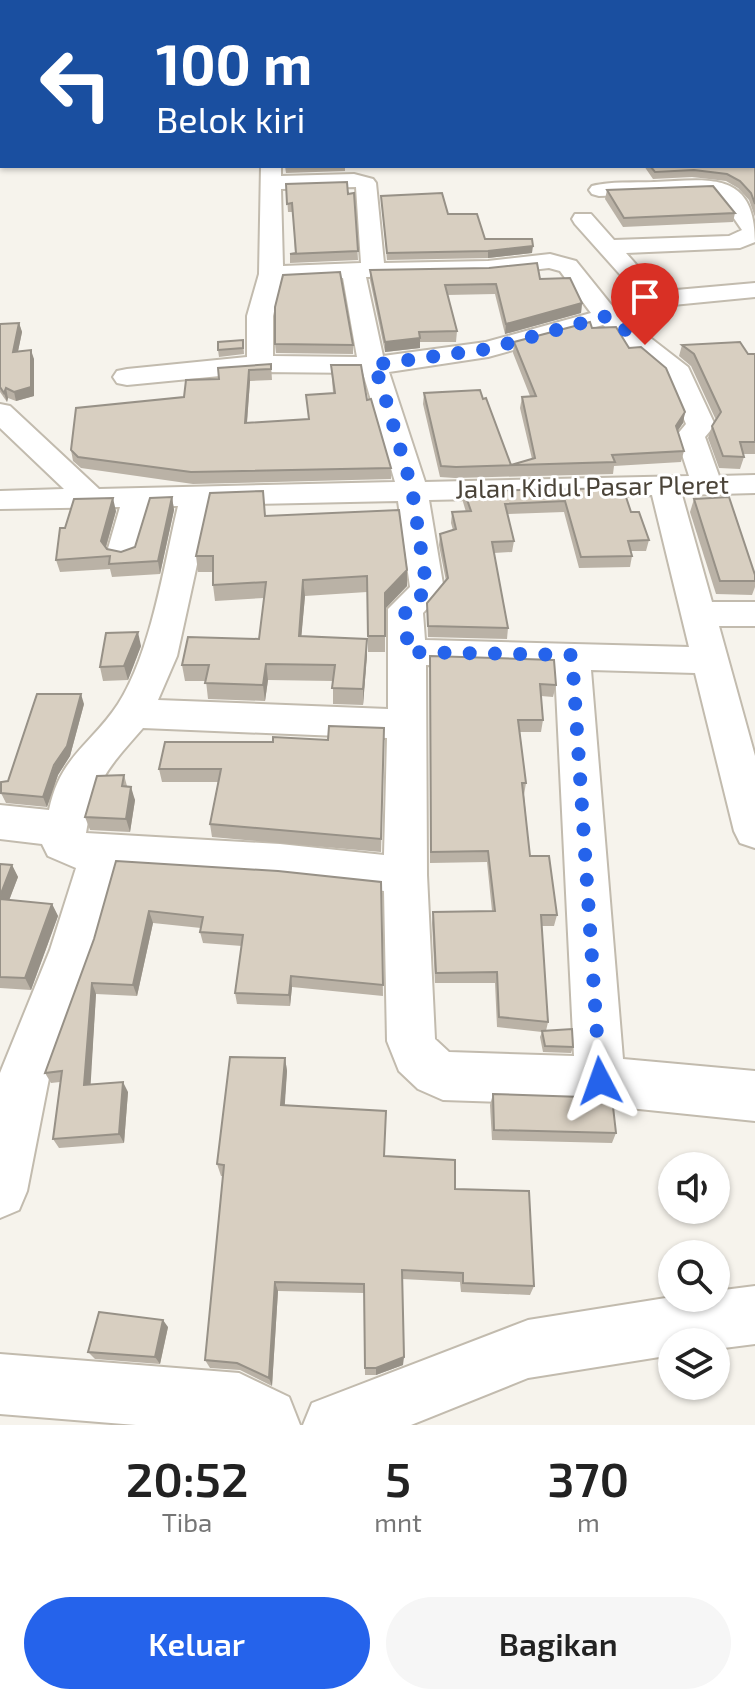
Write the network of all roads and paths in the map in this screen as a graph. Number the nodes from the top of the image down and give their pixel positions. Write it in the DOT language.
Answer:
graph roads {
  1 [pos="272,174"];
  2 [pos="599,190"];
  3 [pos="755,191"];
  4 [pos="728,194"];
  5 [pos="712,218"];
  6 [pos="583,219"];
  7 [pos="732,243"];
  8 [pos="608,247"];
  9 [pos="748,263"];
  10 [pos="363,270"];
  11 [pos="271,274"];
  12 [pos="755,290"];
  13 [pos="672,298"];
  14 [pos="607,316"];
  15 [pos="260,364"];
  16 [pos="372,365"];
  17 [pos="127,377"];
  18 [pos="0,412"];
  19 [pos="755,484"];
  20 [pos="708,486"];
  21 [pos="665,487"];
  22 [pos="412,489"];
  23 [pos="196,497"];
  24 [pos="138,498"];
  25 [pos="92,499"];
  26 [pos="0,500"];
  27 [pos="123,552"];
  28 [pos="698,614"];
  29 [pos="755,614"];
  30 [pos="408,652"];
  31 [pos="572,655"];
  32 [pos="711,661"];
  33 [pos="133,713"];
  34 [pos="405,724"];
  35 [pos="0,822"];
  36 [pos="755,831"];
  37 [pos="83,840"];
  38 [pos="405,875"];
  39 [pos="600,1081"];
  40 [pos="755,1096"];
  41 [pos="0,1191"];
  42 [pos="755,1315"];
  43 [pos="0,1384"];
  44 [pos="269,1425"];
  45 [pos="334,1425"];
  1 -- 10 [label="street"];
  1 -- 11 [label="street"];
  2 -- 4 [label="street"];
  3 -- 4 [label="street"];
  4 -- 7 [label="street"];
  5 -- 7 [label="street"];
  6 -- 8 [label="street"];
  7 -- 8 [label="street"];
  7 -- 9 [label="street"];
  8 -- 13 [label="street"];
  10 -- 11 [label="street"];
  10 -- 14 [label="street"];
  10 -- 16 [label="street"];
  11 -- 15 [label="street"];
  12 -- 13 [label="street"];
  13 -- 14 [label="street"];
  14 -- 16 [label="street"];
  14 -- 20 [label="street"];
  15 -- 16 [label="street"];
  15 -- 17 [label="street"];
  16 -- 22 [label="street"];
  18 -- 25 [label="street"];
  19 -- 20 [label="street, Jalan Kidul Pasar Pleret"];
  20 -- 21 [label="street, Jalan Kidul Pasar Pleret"];
  21 -- 22 [label="street, Jalan Kidul Pasar Pleret"];
  21 -- 28 [label="street"];
  22 -- 23 [label="street, Jalan Kidul Pasar Pleret"];
  22 -- 30 [label="street"];
  23 -- 24 [label="street, Jalan Kidul Pasar Pleret"];
  23 -- 33 [label="street"];
  24 -- 25 [label="street, Jalan Kidul Pasar Pleret"];
  24 -- 27 [label="street"];
  25 -- 26 [label="street, Jalan Kidul Pasar Pleret"];
  28 -- 29 [label="street"];
  28 -- 32 [label="street"];
  30 -- 31 [label="street"];
  30 -- 34 [label="street"];
  31 -- 32 [label="street"];
  31 -- 39 [label="street"];
  32 -- 36 [label="street"];
  33 -- 34 [label="street"];
  33 -- 37 [label="street"];
  34 -- 38 [label="street"];
  35 -- 37 [label="street"];
  37 -- 38 [label="street"];
  37 -- 41 [label="street"];
  38 -- 39 [label="street"];
  39 -- 40 [label="street"];
  42 -- 45 [label="street"];
  43 -- 44 [label="street"];
}
